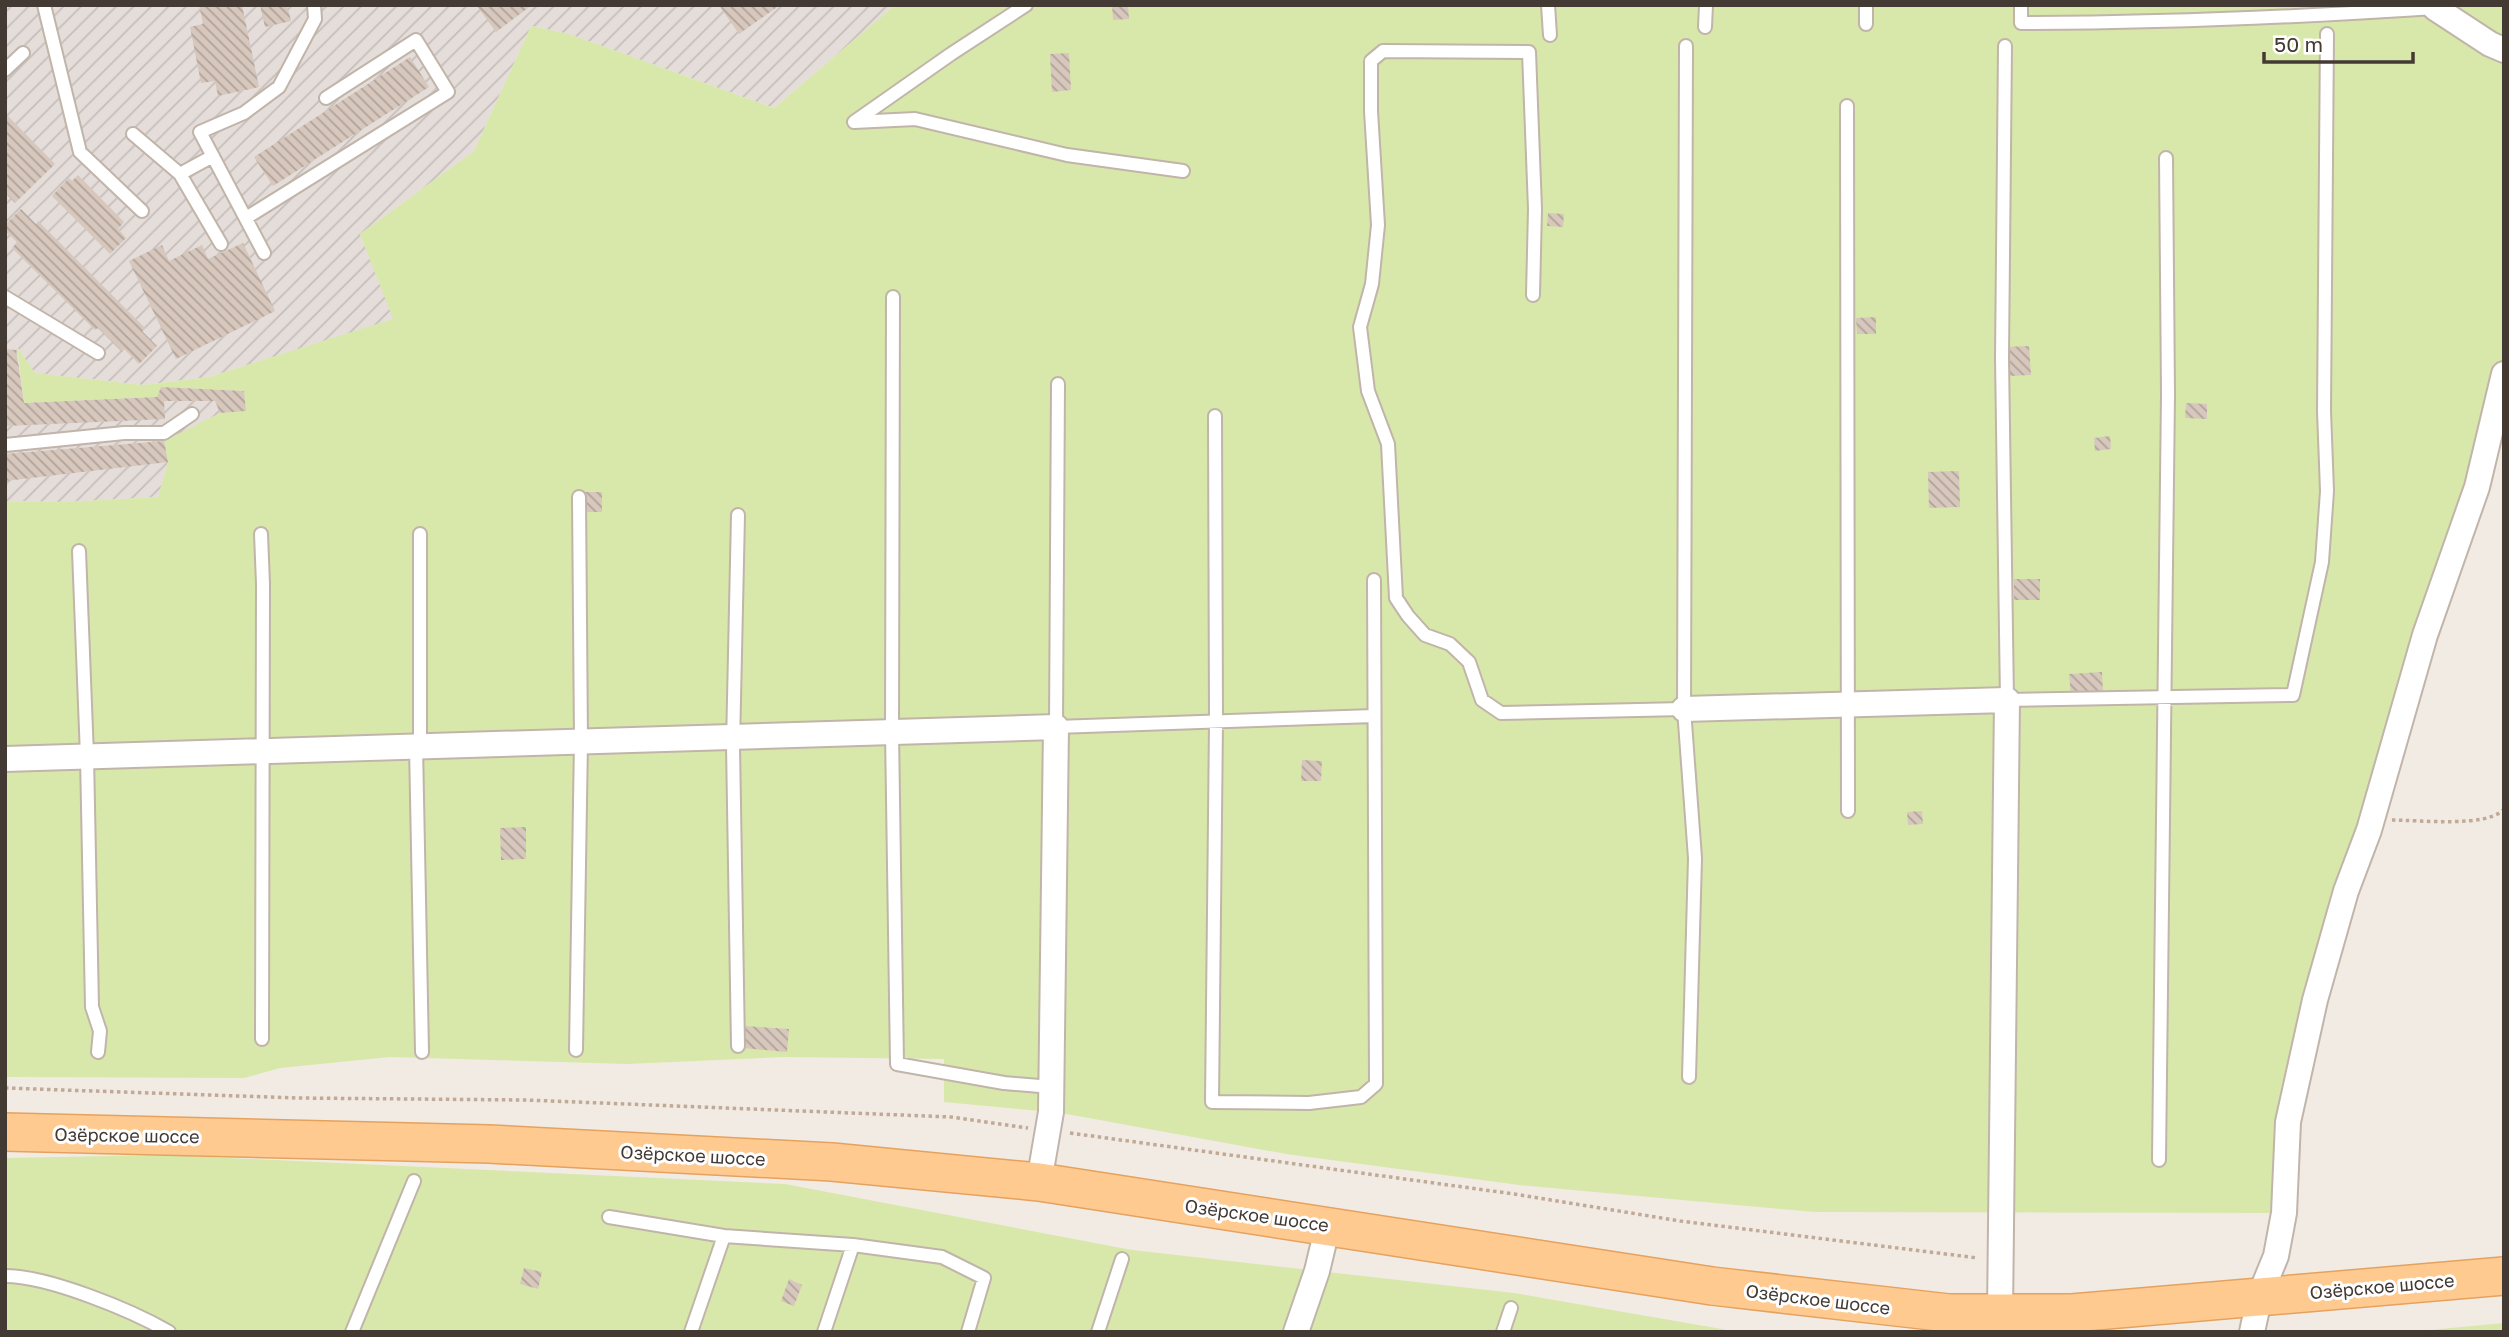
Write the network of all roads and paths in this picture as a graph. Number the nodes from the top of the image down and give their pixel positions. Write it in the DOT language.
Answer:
graph roads {
  1 [pos="44,5"];
  2 [pos="314,5"];
  3 [pos="1026,5"];
  4 [pos="1548,5"];
  5 [pos="1706,5"];
  6 [pos="1866,5"];
  7 [pos="2021,5"];
  8 [pos="2436,7"];
  9 [pos="2334,10"];
  10 [pos="2180,12"];
  11 [pos="1866,24"];
  12 [pos="1706,26"];
  13 [pos="2327,34"];
  14 [pos="1550,35"];
  15 [pos="1686,46"];
  16 [pos="2005,46"];
  17 [pos="2504,50"];
  18 [pos="23,53"];
  19 [pos="5,70"];
  20 [pos="326,98"];
  21 [pos="1847,106"];
  22 [pos="133,134"];
  23 [pos="213,156"];
  24 [pos="2166,158"];
  25 [pos="1183,171"];
  26 [pos="180,174"];
  27 [pos="142,211"];
  28 [pos="246,218"];
  29 [pos="221,244"];
  30 [pos="264,253"];
  31 [pos="1533,295"];
  32 [pos="5,297"];
  33 [pos="893,298"];
  34 [pos="98,353"];
  35 [pos="2504,374"];
  36 [pos="1058,384"];
  37 [pos="192,414"];
  38 [pos="1215,416"];
  39 [pos="5,445"];
  40 [pos="579,497"];
  41 [pos="738,515"];
  42 [pos="261,534"];
  43 [pos="420,534"];
  44 [pos="79,551"];
  45 [pos="1374,580"];
  46 [pos="2165,697"];
  47 [pos="2007,700"];
  48 [pos="1846,704"];
  49 [pos="1684,709"];
  50 [pos="1374,716"];
  51 [pos="1216,722"];
  52 [pos="1056,727"];
  53 [pos="892,732"];
  54 [pos="735,736"];
  55 [pos="582,741"];
  56 [pos="416,746"];
  57 [pos="262,751"];
  58 [pos="88,756"];
  59 [pos="5,759"];
  60 [pos="2504,809"];
  61 [pos="1848,811"];
  62 [pos="2368,830"];
  63 [pos="262,1039"];
  64 [pos="738,1046"];
  65 [pos="576,1050"];
  66 [pos="98,1052"];
  67 [pos="422,1052"];
  68 [pos="1689,1077"];
  69 [pos="1052,1087"];
  70 [pos="5,1088"];
  71 [pos="1048,1130"];
  72 [pos="5,1132"];
  73 [pos="2160,1160"];
  74 [pos="414,1181"];
  75 [pos="1039,1182"];
  76 [pos="609,1217"];
  77 [pos="1328,1225"];
  78 [pos="724,1236"];
  79 [pos="853,1245"];
  80 [pos="1122,1259"];
  81 [pos="2001,1261"];
  82 [pos="5,1276"];
  83 [pos="2504,1276"];
  84 [pos="2260,1295"];
  85 [pos="1511,1308"];
  86 [pos="2000,1313"];
  87 [pos="169,1332"];
  88 [pos="352,1332"];
  89 [pos="691,1332"];
  90 [pos="824,1332"];
  91 [pos="968,1332"];
  92 [pos="1098,1332"];
  93 [pos="1296,1332"];
  94 [pos="1503,1332"];
  95 [pos="2252,1332"];
  1 -- 27 [label="lane"];
  2 -- 23 [label="lane"];
  3 -- 25 [label="lane"];
  4 -- 14 [label="lane"];
  5 -- 12 [label="lane"];
  6 -- 11 [label="lane"];
  7 -- 10 [label="lane"];
  8 -- 9 [label="lane"];
  8 -- 17 [label="street"];
  9 -- 10 [label="lane"];
  13 -- 46 [label="lane"];
  15 -- 49 [label="lane"];
  16 -- 47 [label="lane"];
  18 -- 19 [label="lane"];
  20 -- 28 [label="lane"];
  21 -- 48 [label="lane"];
  22 -- 26 [label="lane"];
  23 -- 26 [label="lane"];
  23 -- 28 [label="lane"];
  24 -- 46 [label="lane"];
  26 -- 29 [label="lane"];
  28 -- 30 [label="lane"];
  31 -- 49 [label="lane"];
  32 -- 34 [label="lane"];
  33 -- 53 [label="lane"];
  35 -- 62 [label="street"];
  36 -- 52 [label="lane"];
  37 -- 39 [label="lane"];
  38 -- 51 [label="lane"];
  40 -- 55 [label="lane"];
  41 -- 54 [label="lane"];
  42 -- 57 [label="lane"];
  43 -- 56 [label="lane"];
  44 -- 58 [label="lane"];
  45 -- 50 [label="lane"];
  46 -- 47 [label="lane"];
  46 -- 73 [label="lane"];
  47 -- 48 [label="street"];
  47 -- 81 [label="street"];
  48 -- 49 [label="street"];
  48 -- 61 [label="lane"];
  49 -- 68 [label="lane"];
  50 -- 51 [label="lane"];
  50 -- 51 [label="lane"];
  51 -- 52 [label="lane"];
  52 -- 53 [label="street"];
  52 -- 69 [label="street"];
  53 -- 54 [label="street"];
  53 -- 69 [label="lane"];
  54 -- 55 [label="street"];
  54 -- 64 [label="lane"];
  55 -- 56 [label="street"];
  55 -- 65 [label="lane"];
  56 -- 57 [label="street"];
  56 -- 67 [label="lane"];
  57 -- 58 [label="street"];
  57 -- 63 [label="lane"];
  58 -- 59 [label="street"];
  58 -- 66 [label="lane"];
  60 -- 62 [label="path"];
  62 -- 84 [label="street"];
  69 -- 71 [label="street"];
  70 -- 71 [label="path"];
  71 -- 75 [label="street"];
  71 -- 81 [label="path"];
  72 -- 75 [label="main road, Озёрское шоссе"];
  74 -- 88 [label="lane"];
  75 -- 77 [label="main road, Озёрское шоссе"];
  76 -- 78 [label="lane"];
  77 -- 86 [label="main road, Озёрское шоссе"];
  77 -- 93 [label="street"];
  78 -- 79 [label="lane"];
  78 -- 89 [label="lane"];
  79 -- 90 [label="lane"];
  79 -- 91 [label="lane"];
  80 -- 92 [label="lane"];
  81 -- 86 [label="street"];
  82 -- 87 [label="lane"];
  83 -- 84 [label="main road, Озёрское шоссе"];
  84 -- 86 [label="main road, Озёрское шоссе"];
  84 -- 95 [label="street"];
  85 -- 94 [label="lane"];
}
